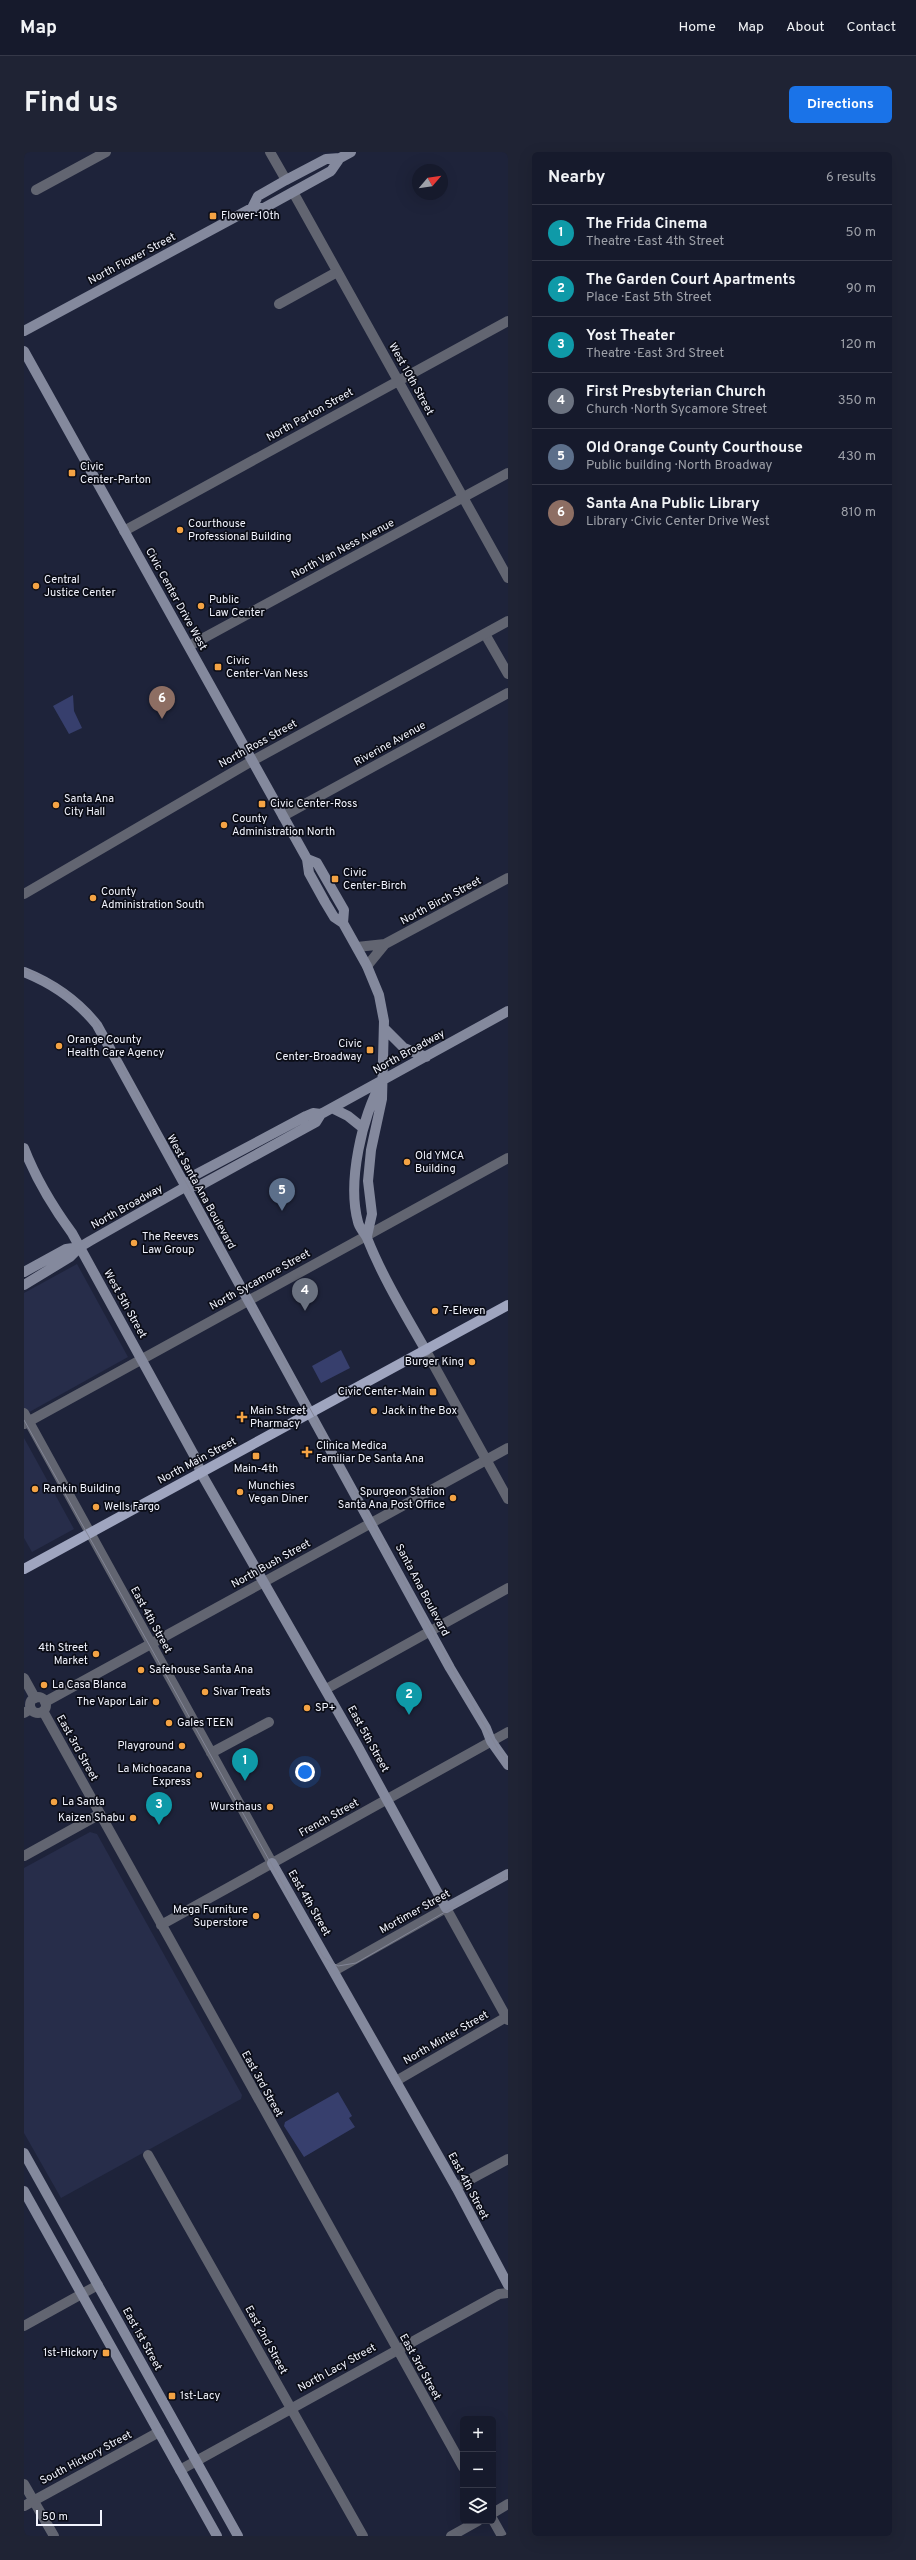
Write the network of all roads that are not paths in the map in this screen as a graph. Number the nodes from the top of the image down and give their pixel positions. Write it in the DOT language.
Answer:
graph roads {
  1 [pos="106,152"];
  2 [pos="270,152"];
  3 [pos="351,152"];
  4 [pos="340,158"];
  5 [pos="286,180"];
  6 [pos="36,190"];
  7 [pos="293,192"];
  8 [pos="252,208"];
  9 [pos="337,272"];
  10 [pos="279,304"];
  11 [pos="508,321"];
  12 [pos="24,331"];
  13 [pos="24,351"];
  14 [pos="398,381"];
  15 [pos="508,473"];
  16 [pos="463,498"];
  17 [pos="124,531"];
  18 [pos="508,578"];
  19 [pos="508,621"];
  20 [pos="486,634"];
  21 [pos="188,646"];
  22 [pos="508,674"];
  23 [pos="508,693"];
  24 [pos="252,761"];
  25 [pos="283,816"];
  26 [pos="307,859"];
  27 [pos="508,878"];
  28 [pos="24,894"];
  29 [pos="343,923"];
  30 [pos="385,944"];
  31 [pos="357,947"];
  32 [pos="367,966"];
  33 [pos="24,972"];
  34 [pos="508,1012"];
  35 [pos="385,1029"];
  36 [pos="426,1057"];
  37 [pos="382,1081"];
  38 [pos="332,1108"];
  39 [pos="363,1128"];
  40 [pos="24,1148"];
  41 [pos="508,1158"];
  42 [pos="185,1187"];
  43 [pos="367,1236"];
  44 [pos="80,1247"];
  45 [pos="24,1272"];
  46 [pos="24,1285"];
  47 [pos="248,1301"];
  48 [pos="508,1305"];
  49 [pos="426,1352"];
  50 [pos="142,1359"];
  51 [pos="311,1414"];
  52 [pos="26,1420"];
  53 [pos="508,1448"];
  54 [pos="331,1450"];
  55 [pos="486,1460"];
  56 [pos="201,1473"];
  57 [pos="508,1499"];
  58 [pos="371,1523"];
  59 [pos="90,1533"];
  60 [pos="24,1569"];
  61 [pos="262,1582"];
  62 [pos="508,1588"];
  63 [pos="430,1632"];
  64 [pos="151,1645"];
  65 [pos="24,1678"];
  66 [pos="326,1689"];
  67 [pos="35,1698"];
  68 [pos="44,1706"];
  69 [pos="28,1711"];
  70 [pos="269,1722"];
  71 [pos="508,1732"];
  72 [pos="491,1741"];
  73 [pos="211,1754"];
  74 [pos="508,1765"];
  75 [pos="388,1799"];
  76 [pos="100,1814"];
  77 [pos="24,1856"];
  78 [pos="272,1863"];
  79 [pos="508,1874"];
  80 [pos="446,1908"];
  81 [pos="161,1925"];
  82 [pos="334,1971"];
  83 [pos="508,2018"];
  84 [pos="396,2081"];
  85 [pos="148,2155"];
  86 [pos="508,2159"];
  87 [pos="26,2160"];
  88 [pos="456,2187"];
  89 [pos="24,2191"];
  90 [pos="98,2285"];
  91 [pos="508,2285"];
  92 [pos="508,2293"];
  93 [pos="82,2294"];
  94 [pos="24,2326"];
  95 [pos="397,2349"];
  96 [pos="291,2408"];
  97 [pos="159,2432"];
  98 [pos="196,2461"];
  99 [pos="460,2462"];
  100 [pos="180,2470"];
  101 [pos="24,2484"];
  102 [pos="33,2500"];
  103 [pos="508,2504"];
  104 [pos="24,2506"];
  105 [pos="496,2511"];
  106 [pos="473,2524"];
  107 [pos="495,2524"];
  108 [pos="54,2536"];
  109 [pos="217,2536"];
  110 [pos="238,2536"];
  111 [pos="363,2536"];
  112 [pos="451,2536"];
  113 [pos="502,2536"];
  1 -- 6 [label="street"];
  2 -- 5 [label="street"];
  3 -- 4 [label="main road, North Flower Street"];
  4 -- 5 [label="main road, North Flower Street"];
  4 -- 7 [label="main road, North Flower Street"];
  5 -- 8 [label="main road, North Flower Street"];
  7 -- 8 [label="main road, North Flower Street"];
  7 -- 9 [label="street, West 10th Street"];
  8 -- 12 [label="main road, North Flower Street"];
  9 -- 10 [label="street"];
  9 -- 14 [label="street, West 10th Street"];
  11 -- 14 [label="street, North Parton Street"];
  13 -- 17 [label="main road, Civic Center Drive West"];
  14 -- 16 [label="street, West 10th Street"];
  14 -- 17 [label="street, North Parton Street"];
  15 -- 16 [label="street, North Van Ness Avenue"];
  16 -- 18 [label="street, West 10th Street"];
  16 -- 21 [label="street, North Van Ness Avenue"];
  17 -- 21 [label="main road, Civic Center Drive West"];
  19 -- 20 [label="street, North Ross Street"];
  20 -- 22 [label="street"];
  20 -- 24 [label="street, North Ross Street"];
  21 -- 24 [label="main road, Civic Center Drive West"];
  23 -- 25 [label="street, Riverine Avenue"];
  24 -- 25 [label="main road, Civic Center Drive West"];
  24 -- 28 [label="street, North Ross Street"];
  25 -- 26 [label="main road, Civic Center Drive West"];
  26 -- 29 [label="main road, Civic Center Drive West"];
  26 -- 29 [label="main road, Civic Center Drive West"];
  27 -- 30 [label="street, North Birch Street"];
  29 -- 31 [label="main road, Civic Center Drive West"];
  30 -- 31 [label="street, North Birch Street"];
  30 -- 32 [label="street, North Birch Street"];
  31 -- 32 [label="main road, Civic Center Drive West"];
  32 -- 35 [label="main road, Civic Center Drive West"];
  33 -- 42 [label="main road, West Santa Ana Boulevard"];
  34 -- 36 [label="main road, North Broadway"];
  35 -- 36 [label="main road"];
  35 -- 37 [label="main road, Civic Center Drive West"];
  36 -- 37 [label="main road, North Broadway"];
  37 -- 38 [label="main road, North Broadway"];
  37 -- 39 [label="main road, Civic Center Drive West"];
  37 -- 43 [label="main road, Civic Center Drive West"];
  38 -- 39 [label="main road"];
  38 -- 42 [label="main road, North Broadway"];
  39 -- 43 [label="main road, Civic Center Drive West"];
  40 -- 44 [label="main road, West 5th Street"];
  41 -- 43 [label="street, North Sycamore Street"];
  42 -- 44 [label="main road, North Broadway"];
  42 -- 47 [label="main road, West Santa Ana Boulevard"];
  43 -- 47 [label="street, North Sycamore Street"];
  43 -- 49 [label="main road, Civic Center Drive West"];
  44 -- 45 [label="main road, North Broadway"];
  44 -- 46 [label="main road, North Broadway"];
  44 -- 50 [label="main road, West 5th Street"];
  47 -- 50 [label="street, North Sycamore Street"];
  47 -- 51 [label="main road, West Santa Ana Boulevard"];
  48 -- 49 [label="main road, North Main Street"];
  49 -- 51 [label="main road, North Main Street"];
  49 -- 55 [label="street"];
  50 -- 52 [label="street, North Sycamore Street"];
  50 -- 56 [label="main road, West 5th Street"];
  51 -- 54 [label="main road, West Santa Ana Boulevard"];
  51 -- 56 [label="main road, North Main Street"];
  52 -- 59 [label="street, East 4th Street"];
  53 -- 55 [label="street, North Bush Street"];
  54 -- 58 [label="main road, Santa Ana Boulevard"];
  55 -- 57 [label="street"];
  55 -- 58 [label="street, North Bush Street"];
  56 -- 59 [label="main road, North Main Street"];
  56 -- 61 [label="main road, East 5th Street"];
  58 -- 61 [label="street, North Bush Street"];
  58 -- 63 [label="main road, Santa Ana Boulevard"];
  59 -- 60 [label="main road, North Main Street"];
  59 -- 64 [label="street, East 4th Street"];
  61 -- 64 [label="street, North Bush Street"];
  61 -- 66 [label="main road, East 5th Street"];
  62 -- 63 [label="street"];
  63 -- 66 [label="street"];
  63 -- 72 [label="main road, Santa Ana Boulevard"];
  64 -- 68 [label="street, North Bush Street"];
  64 -- 73 [label="street, East 4th Street"];
  65 -- 67 [label="street"];
  66 -- 75 [label="main road, East 5th Street"];
  67 -- 68 [label="street"];
  67 -- 69 [label="street"];
  68 -- 69 [label="street"];
  68 -- 76 [label="street, East 3rd Street"];
  70 -- 73 [label="street"];
  71 -- 72 [label="street, French Street"];
  72 -- 74 [label="main road, Santa Ana Boulevard"];
  72 -- 75 [label="street, French Street"];
  73 -- 78 [label="street, East 4th Street"];
  75 -- 78 [label="street, French Street"];
  75 -- 80 [label="main road, East 5th Street"];
  76 -- 77 [label="street"];
  76 -- 81 [label="street, East 3rd Street"];
  78 -- 81 [label="street, French Street"];
  78 -- 82 [label="main road, East 4th Street"];
  79 -- 80 [label="main road, Mortimer Street"];
  80 -- 82 [label="street, Mortimer Street"];
  80 -- 83 [label="street, East 5th Street"];
  81 -- 95 [label="street, East 3rd Street"];
  82 -- 84 [label="main road, East 4th Street"];
  83 -- 84 [label="street, North Minter Street"];
  84 -- 88 [label="main road, East 4th Street"];
  85 -- 96 [label="street, East 2nd Street"];
  86 -- 88 [label="street"];
  87 -- 90 [label="main road, East 1st Street"];
  88 -- 91 [label="main road, East 4th Street"];
  89 -- 93 [label="main road"];
  90 -- 93 [label="street"];
  90 -- 98 [label="main road, East 1st Street"];
  92 -- 95 [label="street, North Lacy Street"];
  93 -- 94 [label="street"];
  93 -- 97 [label="main road"];
  95 -- 96 [label="street, North Lacy Street"];
  95 -- 99 [label="street, East 3rd Street"];
  96 -- 98 [label="street, North Lacy Street"];
  96 -- 111 [label="street, East 2nd Street"];
  97 -- 100 [label="main road"];
  97 -- 102 [label="street, South Hickory Street"];
  98 -- 100 [label="street, North Lacy Street"];
  98 -- 110 [label="main road, East 1st Street"];
  100 -- 109 [label="main road"];
  101 -- 102 [label="street"];
  102 -- 104 [label="street, South Hickory Street"];
  102 -- 108 [label="street"];
  103 -- 105 [label="street"];
  106 -- 112 [label="street"];
  107 -- 113 [label="street"];
}
